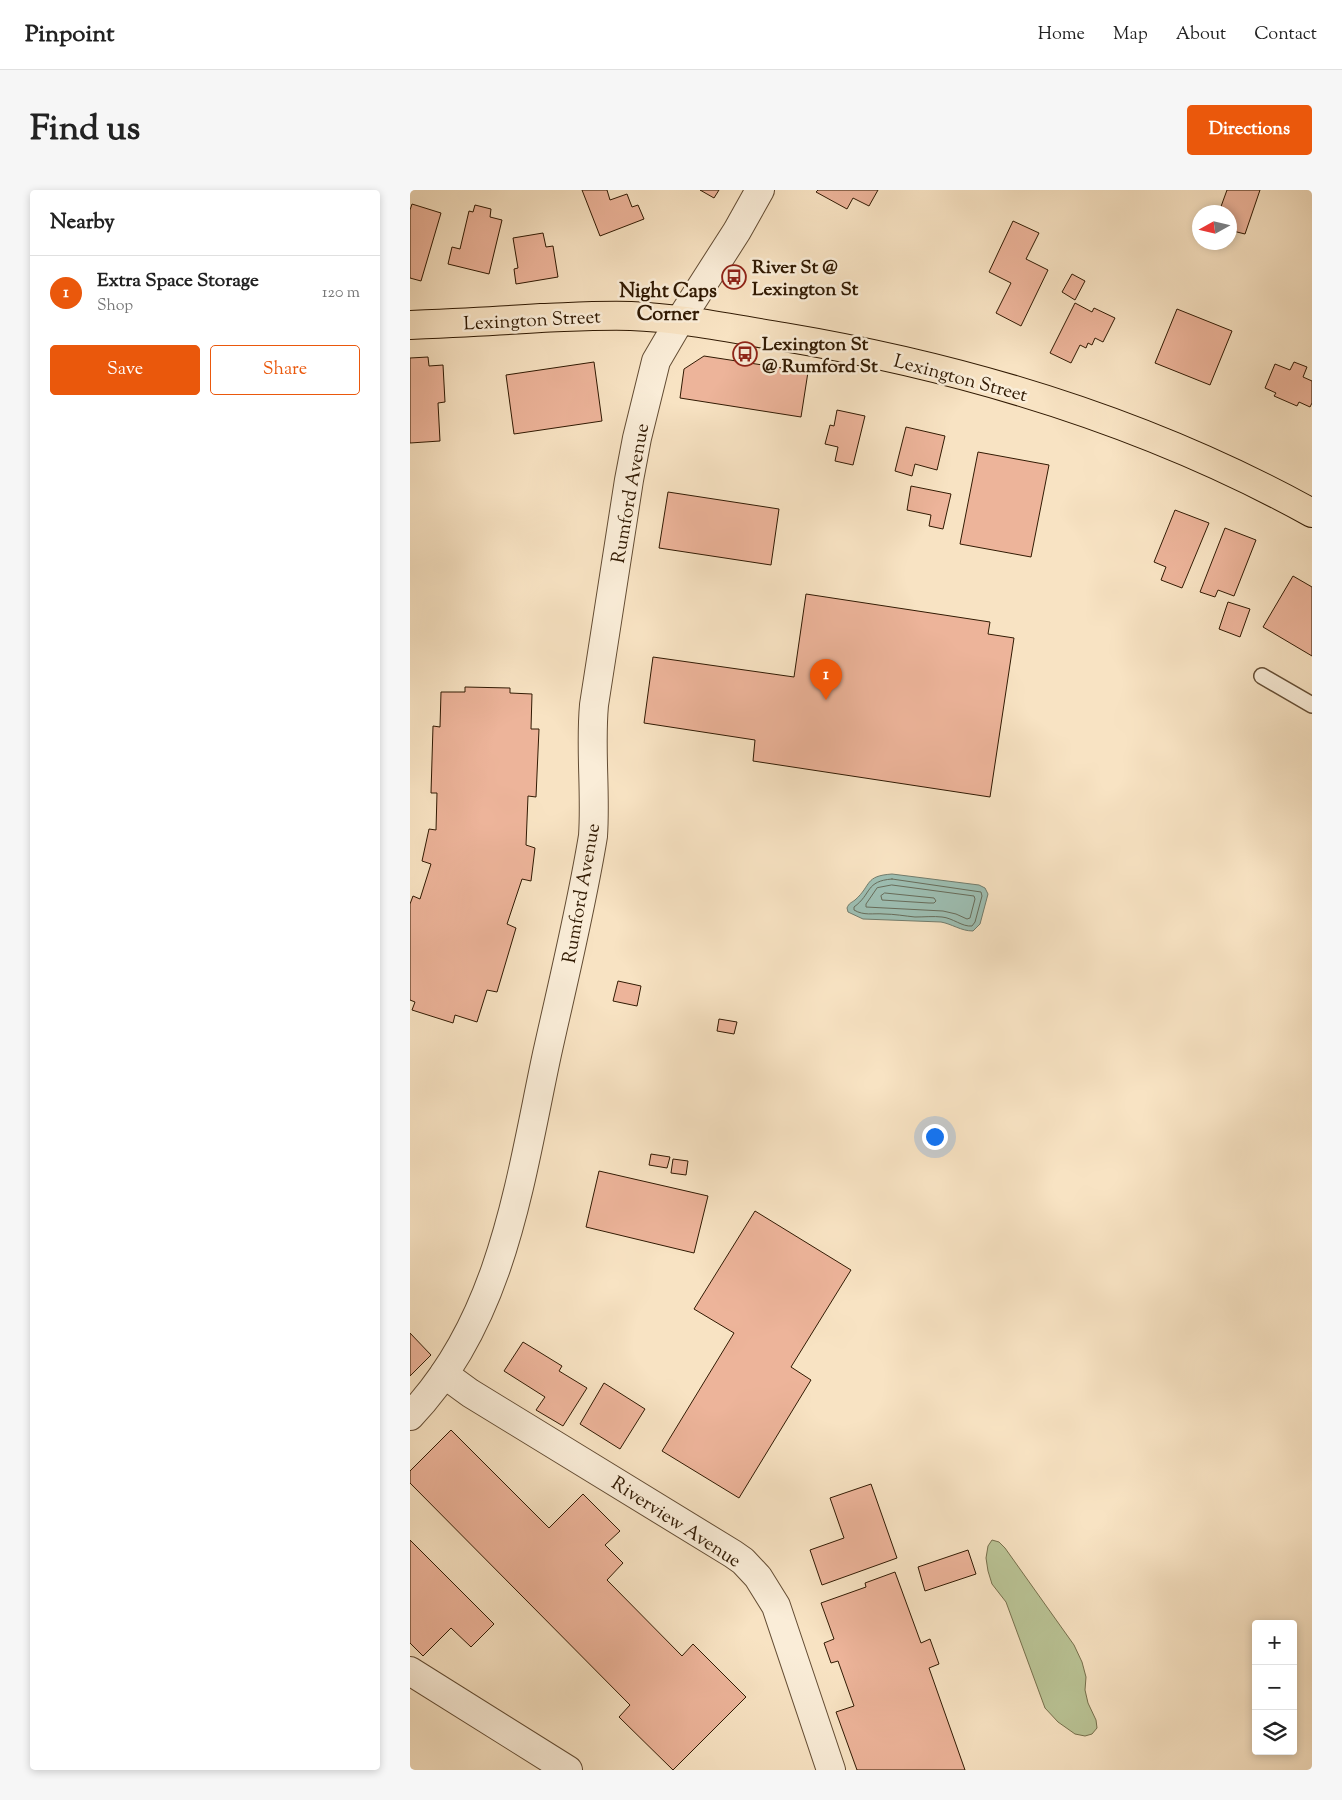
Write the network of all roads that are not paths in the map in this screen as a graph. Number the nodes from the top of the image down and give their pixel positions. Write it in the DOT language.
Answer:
graph roads {
  1 [pos="760,190"];
  2 [pos="680,320"];
  3 [pos="410,325"];
  4 [pos="1312,513"];
  5 [pos="1262,676"];
  6 [pos="1312,705"];
  7 [pos="444,1374"];
  8 [pos="410,1416"];
  9 [pos="410,1671"];
  10 [pos="568,1770"];
  11 [pos="831,1770"];
  1 -- 2 [label="street, Rumford Avenue"];
  2 -- 3 [label="main road, Lexington Street"];
  2 -- 4 [label="main road, Lexington Street"];
  2 -- 7 [label="street, Rumford Avenue"];
  5 -- 6 [label="lane"];
  7 -- 8 [label="street, Rumford Avenue"];
  7 -- 11 [label="street, Riverview Avenue"];
  9 -- 10 [label="street"];
}
